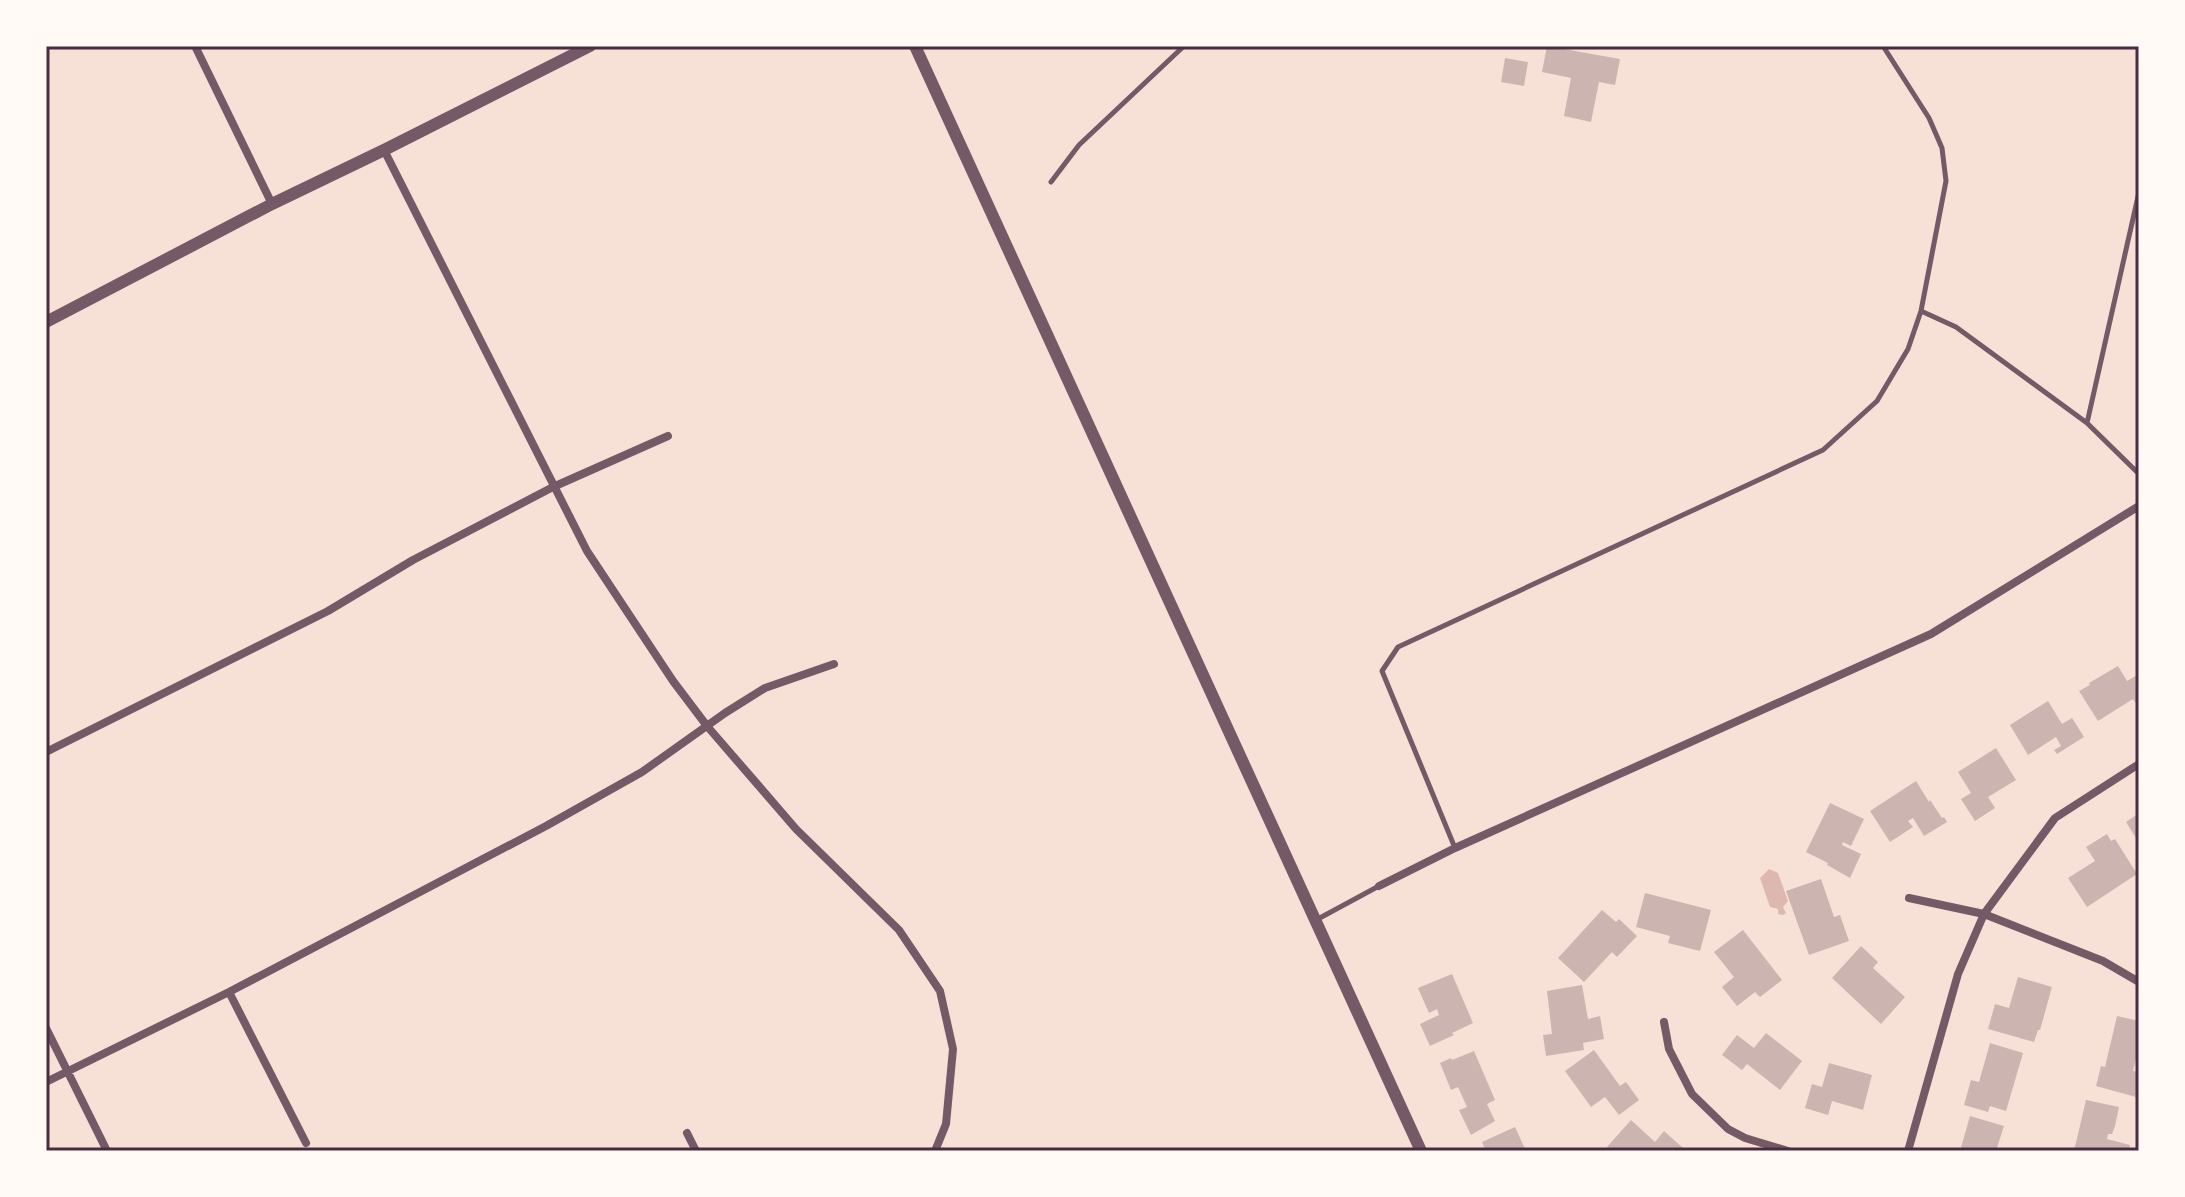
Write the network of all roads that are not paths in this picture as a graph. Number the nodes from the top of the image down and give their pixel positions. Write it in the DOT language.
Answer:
graph roads {
  1 [pos="195,46"];
  2 [pos="590,46"];
  3 [pos="915,46"];
  4 [pos="1184,46"];
  5 [pos="1883,46"];
  6 [pos="384,150"];
  7 [pos="1051,182"];
  8 [pos="2139,192"];
  9 [pos="272,204"];
  10 [pos="1921,311"];
  11 [pos="46,322"];
  12 [pos="2087,423"];
  13 [pos="668,436"];
  14 [pos="2139,474"];
  15 [pos="553,487"];
  16 [pos="2139,506"];
  17 [pos="834,664"];
  18 [pos="707,726"];
  19 [pos="46,752"];
  20 [pos="2139,764"];
  21 [pos="1455,848"];
  22 [pos="1379,886"];
  23 [pos="1909,898"];
  24 [pos="1984,914"];
  25 [pos="1315,920"];
  26 [pos="2139,982"];
  27 [pos="229,992"];
  28 [pos="1664,1022"];
  29 [pos="46,1028"];
  30 [pos="67,1072"];
  31 [pos="46,1082"];
  32 [pos="687,1133"];
  33 [pos="306,1143"];
  34 [pos="107,1151"];
  35 [pos="696,1151"];
  36 [pos="935,1151"];
  37 [pos="1421,1151"];
  38 [pos="1788,1151"];
  39 [pos="1908,1151"];
  1 -- 9 [label="street"];
  2 -- 6 [label="street"];
  3 -- 25 [label="street"];
  4 -- 7 [label="lane"];
  5 -- 10 [label="lane"];
  6 -- 9 [label="street"];
  6 -- 15 [label="street"];
  8 -- 12 [label="lane"];
  9 -- 11 [label="street"];
  10 -- 12 [label="lane"];
  10 -- 21 [label="lane"];
  12 -- 14 [label="lane"];
  13 -- 15 [label="street"];
  15 -- 18 [label="street"];
  15 -- 19 [label="street"];
  16 -- 21 [label="street"];
  17 -- 18 [label="street"];
  18 -- 27 [label="street"];
  18 -- 36 [label="street"];
  20 -- 24 [label="street"];
  21 -- 22 [label="street"];
  22 -- 25 [label="lane"];
  23 -- 24 [label="street"];
  24 -- 26 [label="street"];
  24 -- 39 [label="street"];
  25 -- 37 [label="street"];
  27 -- 30 [label="street"];
  27 -- 33 [label="street"];
  28 -- 38 [label="street"];
  29 -- 30 [label="street"];
  30 -- 31 [label="street"];
  30 -- 34 [label="street"];
  32 -- 35 [label="street"];
}
